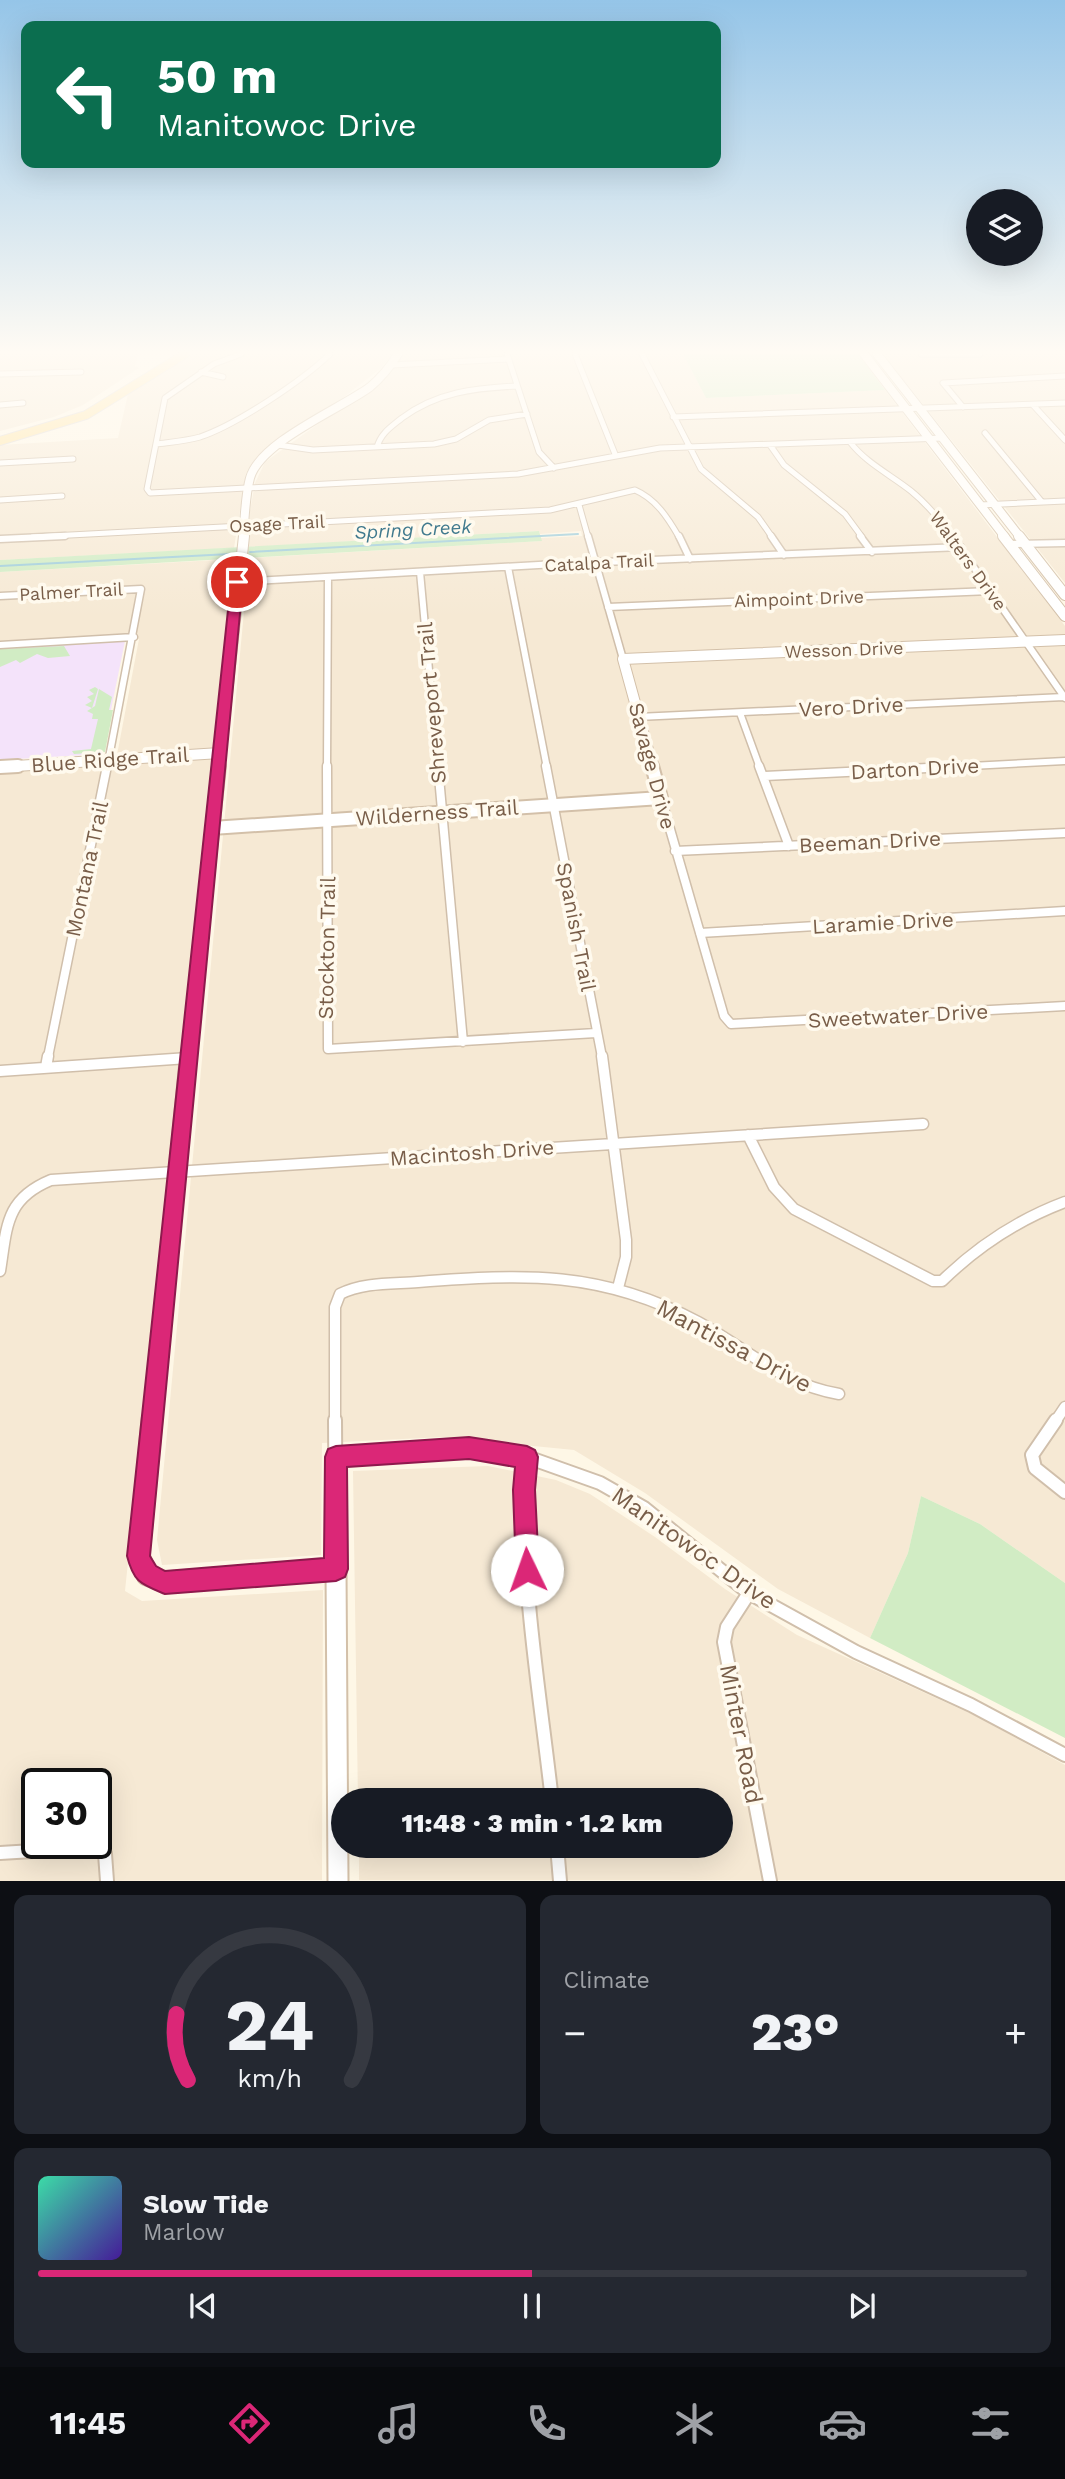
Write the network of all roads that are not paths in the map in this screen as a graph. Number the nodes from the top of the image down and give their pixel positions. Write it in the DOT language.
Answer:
graph roads {
  1 [pos="173,442"];
  2 [pos="283,442"];
  3 [pos="378,442"];
  4 [pos="443,442"];
  5 [pos="536,442"];
  6 [pos="610,442"];
  7 [pos="686,442"];
  8 [pos="850,442"];
  9 [pos="856,442"];
  10 [pos="931,442"];
  11 [pos="946,442"];
  12 [pos="992,442"];
  13 [pos="156,444"];
  14 [pos="278,445"];
  15 [pos="770,445"];
  16 [pos="377,447"];
  17 [pos="689,447"];
  18 [pos="615,454"];
  19 [pos="73,459"];
  20 [pos="0,463"];
  21 [pos="554,468"];
  22 [pos="248,488"];
  23 [pos="62,496"];
  24 [pos="0,499"];
  25 [pos="1065,501"];
  26 [pos="1042,502"];
  27 [pos="994,504"];
  28 [pos="579,505"];
  29 [pos="980,505"];
  30 [pos="243,526"];
  31 [pos="0,539"];
  32 [pos="1065,542"];
  33 [pos="1010,544"];
  34 [pos="1025,544"];
  35 [pos="961,547"];
  36 [pos="872,552"];
  37 [pos="783,555"];
  38 [pos="690,559"];
  39 [pos="595,562"];
  40 [pos="508,567"];
  41 [pos="420,572"];
  42 [pos="328,577"];
  43 [pos="237,582"];
  44 [pos="141,589"];
  45 [pos="990,591"];
  46 [pos="1065,595"];
  47 [pos="0,596"];
  48 [pos="608,607"];
  49 [pos="1065,616"];
  50 [pos="134,637"];
  51 [pos="1065,639"];
  52 [pos="1026,642"];
  53 [pos="0,645"];
  54 [pos="623,659"];
  55 [pos="1065,698"];
  56 [pos="740,713"];
  57 [pos="638,717"];
  58 [pos="220,753"];
  59 [pos="110,760"];
  60 [pos="1065,761"];
  61 [pos="0,767"];
  62 [pos="765,776"];
  63 [pos="661,798"];
  64 [pos="552,805"];
  65 [pos="442,812"];
  66 [pos="328,820"];
  67 [pos="212,828"];
  68 [pos="1065,833"];
  69 [pos="789,846"];
  70 [pos="675,851"];
  71 [pos="1065,911"];
  72 [pos="700,933"];
  73 [pos="1065,1006"];
  74 [pos="731,1024"];
  75 [pos="596,1033"];
  76 [pos="463,1042"];
  77 [pos="188,1058"];
  78 [pos="46,1067"];
  79 [pos="0,1071"];
  80 [pos="923,1124"];
  81 [pos="748,1135"];
  82 [pos="613,1144"];
  83 [pos="176,1170"];
  84 [pos="1065,1202"];
  85 [pos="0,1271"];
  86 [pos="618,1288"];
  87 [pos="839,1394"];
  88 [pos="1065,1407"];
  89 [pos="336,1457"];
  90 [pos="527,1457"];
  91 [pos="1065,1492"];
  92 [pos="336,1569"];
  93 [pos="749,1593"];
  94 [pos="1065,1755"];
  95 [pos="339,1788"];
  96 [pos="551,1788"];
  97 [pos="0,1853"];
  98 [pos="339,1858"];
  99 [pos="558,1858"];
  100 [pos="107,1881"];
  101 [pos="338,1881"];
  102 [pos="560,1881"];
  103 [pos="770,1881"];
  1 -- 13 [label="street"];
  2 -- 14 [label="street"];
  3 -- 16 [label="street"];
  4 -- 16 [label="street"];
  5 -- 21 [label="street"];
  6 -- 18 [label="street"];
  7 -- 17 [label="street"];
  8 -- 9 [label="street"];
  8 -- 15 [label="street"];
  8 -- 35 [label="street, Walters Drive"];
  10 -- 29 [label="street"];
  11 -- 27 [label="street"];
  12 -- 26 [label="street"];
  13 -- 22 [label="street"];
  14 -- 16 [label="street"];
  14 -- 22 [label="street"];
  15 -- 17 [label="street"];
  15 -- 36 [label="street"];
  17 -- 18 [label="street"];
  17 -- 37 [label="street"];
  18 -- 21 [label="street"];
  19 -- 20 [label="street"];
  21 -- 22 [label="street"];
  22 -- 30 [label="street"];
  23 -- 24 [label="street"];
  25 -- 26 [label="street"];
  26 -- 27 [label="street"];
  27 -- 29 [label="street"];
  27 -- 34 [label="street"];
  28 -- 30 [label="street, Osage Trail"];
  28 -- 38 [label="street, Osage Trail"];
  28 -- 39 [label="street, Savage Drive"];
  29 -- 33 [label="street"];
  30 -- 31 [label="street, Osage Trail"];
  30 -- 43 [label="street"];
  32 -- 34 [label="street"];
  33 -- 34 [label="street"];
  33 -- 49 [label="street"];
  34 -- 46 [label="street"];
  35 -- 36 [label="street, Catalpa Trail"];
  35 -- 45 [label="street, Walters Drive"];
  36 -- 37 [label="street, Catalpa Trail"];
  37 -- 38 [label="street, Catalpa Trail"];
  38 -- 39 [label="street, Catalpa Trail"];
  39 -- 40 [label="street, Catalpa Trail"];
  39 -- 48 [label="street, Savage Drive"];
  40 -- 41 [label="street, Catalpa Trail"];
  40 -- 64 [label="street, Spanish Trail"];
  41 -- 42 [label="street, Catalpa Trail"];
  41 -- 65 [label="street, Shreveport Trail"];
  42 -- 43 [label="street, Catalpa Trail"];
  42 -- 66 [label="street, Stockton Trail"];
  43 -- 58 [label="street"];
  44 -- 47 [label="street, Palmer Trail"];
  44 -- 50 [label="street, Montana Trail"];
  45 -- 48 [label="street, Aimpoint Drive"];
  45 -- 52 [label="street, Walters Drive"];
  48 -- 54 [label="street, Savage Drive"];
  50 -- 53 [label="street"];
  50 -- 59 [label="street, Montana Trail"];
  51 -- 52 [label="street, Wesson Drive"];
  52 -- 54 [label="street, Wesson Drive"];
  52 -- 55 [label="street, Walters Drive"];
  54 -- 57 [label="street, Savage Drive"];
  55 -- 56 [label="street, Vero Drive"];
  56 -- 57 [label="street, Vero Drive"];
  56 -- 62 [label="street"];
  57 -- 63 [label="street, Savage Drive"];
  58 -- 59 [label="street, Blue Ridge Trail"];
  58 -- 67 [label="street"];
  59 -- 61 [label="street, Blue Ridge Trail"];
  59 -- 78 [label="street, Montana Trail"];
  60 -- 62 [label="street, Darton Drive"];
  62 -- 69 [label="street"];
  63 -- 64 [label="street, Wilderness Trail"];
  63 -- 70 [label="street, Savage Drive"];
  64 -- 65 [label="street, Wilderness Trail"];
  64 -- 75 [label="street, Spanish Trail"];
  65 -- 66 [label="street, Wilderness Trail"];
  65 -- 76 [label="street, Shreveport Trail"];
  66 -- 67 [label="street, Wilderness Trail"];
  66 -- 76 [label="street, Stockton Trail"];
  67 -- 77 [label="street"];
  68 -- 69 [label="street, Beeman Drive"];
  69 -- 70 [label="street, Beeman Drive"];
  70 -- 72 [label="street, Savage Drive"];
  71 -- 72 [label="street, Laramie Drive"];
  72 -- 74 [label="street, Savage Drive"];
  73 -- 74 [label="street, Sweetwater Drive"];
  75 -- 76 [label="street, Stockton Trail"];
  75 -- 82 [label="street, Spanish Trail"];
  77 -- 78 [label="street"];
  77 -- 83 [label="street"];
  78 -- 79 [label="street"];
  80 -- 81 [label="street, Macintosh Drive"];
  81 -- 82 [label="street, Macintosh Drive"];
  81 -- 84 [label="street"];
  82 -- 83 [label="street, Macintosh Drive"];
  82 -- 86 [label="street, Spanish Trail"];
  83 -- 85 [label="street, Macintosh Drive"];
  83 -- 92 [label="street"];
  86 -- 87 [label="street, Mantissa Drive"];
  86 -- 89 [label="street, Mantissa Drive"];
  88 -- 91 [label="street"];
  89 -- 90 [label="street, Manitowoc Drive"];
  89 -- 92 [label="street"];
  90 -- 93 [label="street, Manitowoc Drive"];
  90 -- 96 [label="street"];
  92 -- 95 [label="street"];
  93 -- 94 [label="street, Manitowoc Drive"];
  93 -- 103 [label="street, Minter Road"];
  97 -- 100 [label="street"];
  98 -- 101 [label="street"];
  99 -- 102 [label="street"];
}
